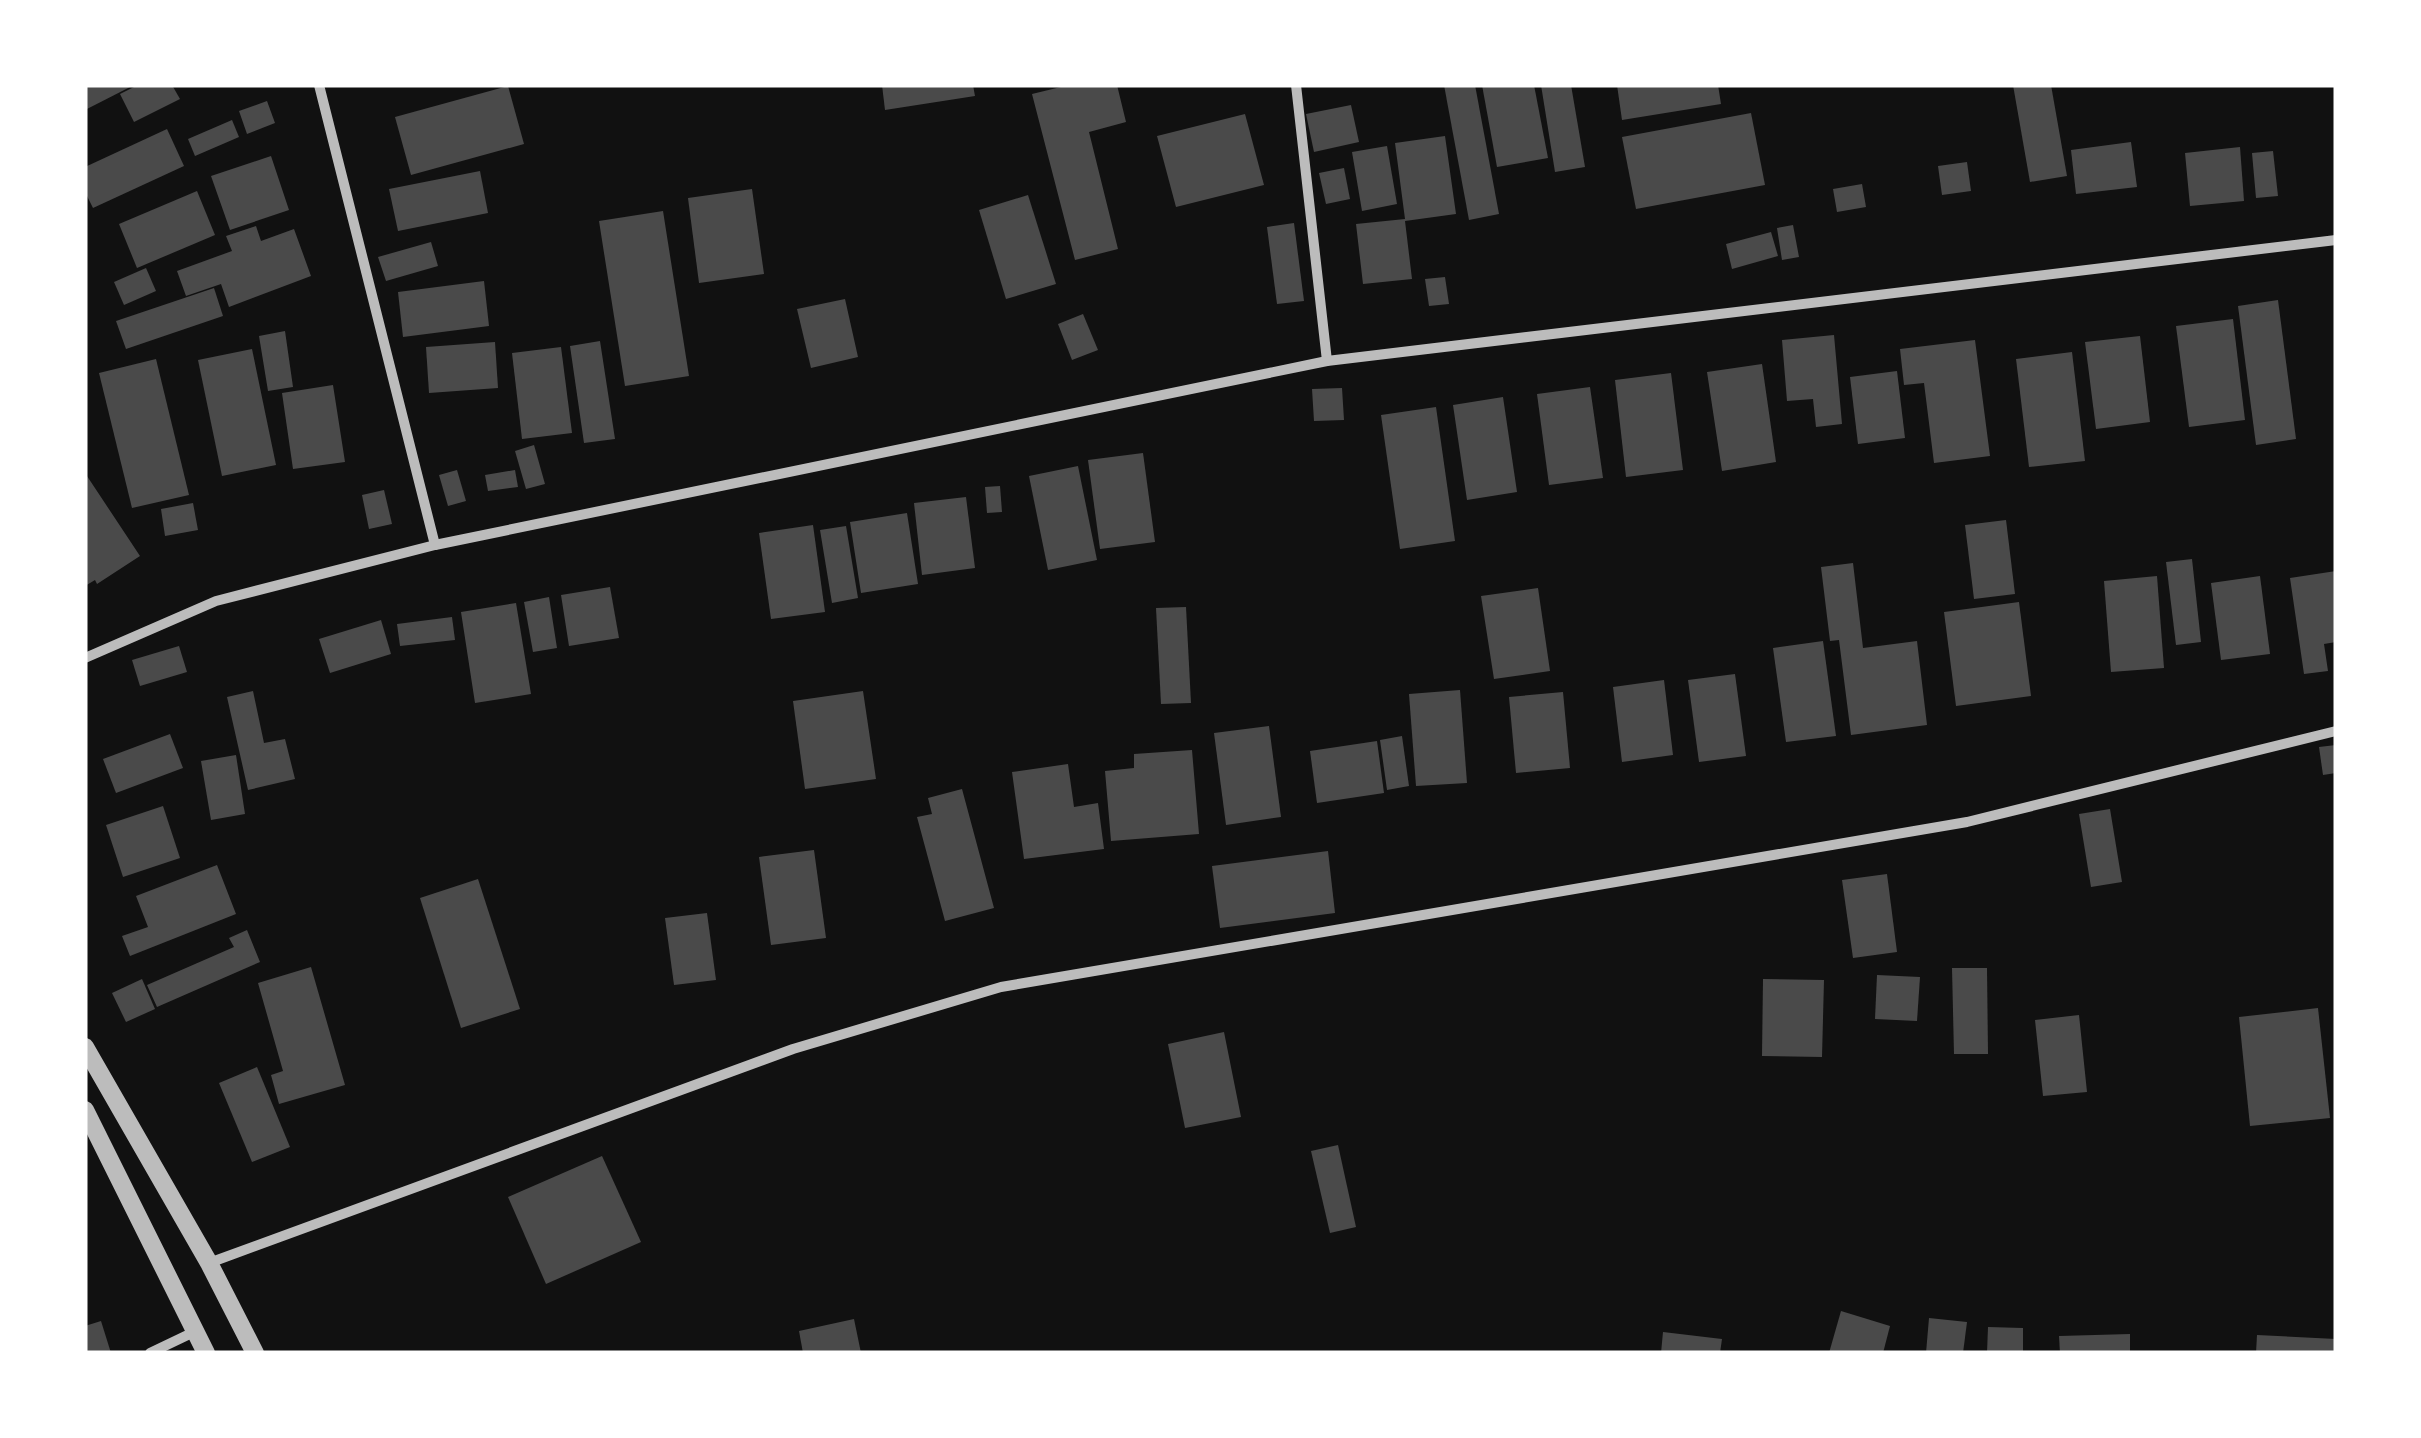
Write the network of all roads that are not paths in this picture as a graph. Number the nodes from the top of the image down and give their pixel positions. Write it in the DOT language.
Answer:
graph roads {
  1 [pos="319,85"];
  2 [pos="1296,85"];
  3 [pos="2336,240"];
  4 [pos="1326,361"];
  5 [pos="435,545"];
  6 [pos="85,658"];
  7 [pos="2336,731"];
  8 [pos="85,1047"];
  9 [pos="85,1110"];
  10 [pos="210,1263"];
  11 [pos="196,1330"];
  12 [pos="150,1353"];
  13 [pos="206,1353"];
  14 [pos="255,1353"];
  1 -- 5 [label="street"];
  2 -- 4 [label="street"];
  3 -- 4 [label="street"];
  4 -- 5 [label="street"];
  5 -- 6 [label="street"];
  7 -- 10 [label="street"];
  8 -- 10 [label="street"];
  9 -- 11 [label="street"];
  10 -- 14 [label="street"];
  11 -- 12 [label="street"];
  11 -- 13 [label="street"];
}
